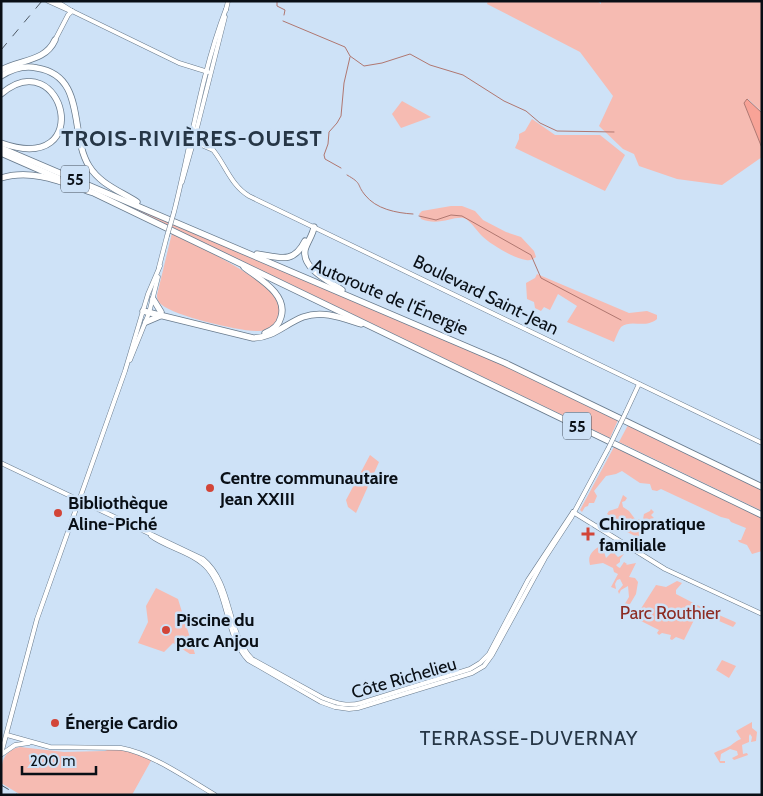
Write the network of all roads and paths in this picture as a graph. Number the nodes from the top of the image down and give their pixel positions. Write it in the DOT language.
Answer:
graph roads {
  1 [pos="48,1"];
  2 [pos="56,1"];
  3 [pos="228,1"];
  4 [pos="72,11"];
  5 [pos="56,40"];
  6 [pos="1,70"];
  7 [pos="209,72"];
  8 [pos="1,76"];
  9 [pos="1,94"];
  10 [pos="193,136"];
  11 [pos="192,141"];
  12 [pos="1,143"];
  13 [pos="1,148"];
  14 [pos="214,152"];
  15 [pos="1,153"];
  16 [pos="1,178"];
  17 [pos="94,194"];
  18 [pos="150,211"];
  19 [pos="314,227"];
  20 [pos="246,252"];
  21 [pos="234,260"];
  22 [pos="160,266"];
  23 [pos="153,299"];
  24 [pos="357,299"];
  25 [pos="147,310"];
  26 [pos="161,314"];
  27 [pos="146,322"];
  28 [pos="377,329"];
  29 [pos="124,371"];
  30 [pos="639,384"];
  31 [pos="762,443"];
  32 [pos="1,463"];
  33 [pos="762,487"];
  34 [pos="79,500"];
  35 [pos="573,512"];
  36 [pos="762,515"];
  37 [pos="762,614"];
  38 [pos="7,735"];
  39 [pos="32,743"];
  40 [pos="1,754"];
  41 [pos="215,795"];
  1 -- 4 [label="street"];
  2 -- 4 [label="street"];
  3 -- 7 [label="street"];
  4 -- 5 [label="street"];
  4 -- 7 [label="street"];
  5 -- 6 [label="highway"];
  7 -- 10 [label="street"];
  8 -- 18 [label="highway"];
  9 -- 12 [label="highway"];
  10 -- 11 [label="street"];
  10 -- 14 [label="street, Boulevard Saint-Jean"];
  11 -- 14 [label="street"];
  11 -- 22 [label="street, bridge"];
  13 -- 18 [label="highway, Autoroute de l'Énergie / 55"];
  14 -- 19 [label="street, Boulevard Saint-Jean"];
  15 -- 17 [label="highway, 55"];
  16 -- 17 [label="highway"];
  17 -- 21 [label="highway, 55"];
  18 -- 20 [label="highway, Autoroute de l'Énergie / 55"];
  19 -- 20 [label="highway"];
  19 -- 24 [label="highway"];
  19 -- 30 [label="street, Boulevard Saint-Jean"];
  20 -- 24 [label="highway, Autoroute de l'Énergie / 55"];
  21 -- 26 [label="highway"];
  21 -- 28 [label="highway, Autoroute de l'Énergie / 55"];
  22 -- 23 [label="street"];
  22 -- 25 [label="street"];
  23 -- 25 [label="street"];
  23 -- 26 [label="highway"];
  24 -- 33 [label="highway, Autoroute de l'Énergie / 55"];
  25 -- 26 [label="highway"];
  25 -- 27 [label="street"];
  25 -- 29 [label="street"];
  26 -- 27 [label="highway"];
  26 -- 28 [label="highway"];
  27 -- 29 [label="street"];
  28 -- 36 [label="highway, Autoroute de l'Énergie / 55"];
  29 -- 34 [label="street"];
  30 -- 31 [label="street, Boulevard Saint-Jean"];
  30 -- 35 [label="street, Côte Richelieu, bridge"];
  32 -- 34 [label="street, Côte Richelieu"];
  34 -- 35 [label="street, Côte Richelieu"];
  34 -- 38 [label="street"];
  35 -- 37 [label="street"];
  38 -- 39 [label="street"];
  38 -- 40 [label="street"];
  39 -- 40 [label="street"];
  39 -- 41 [label="street"];
}
